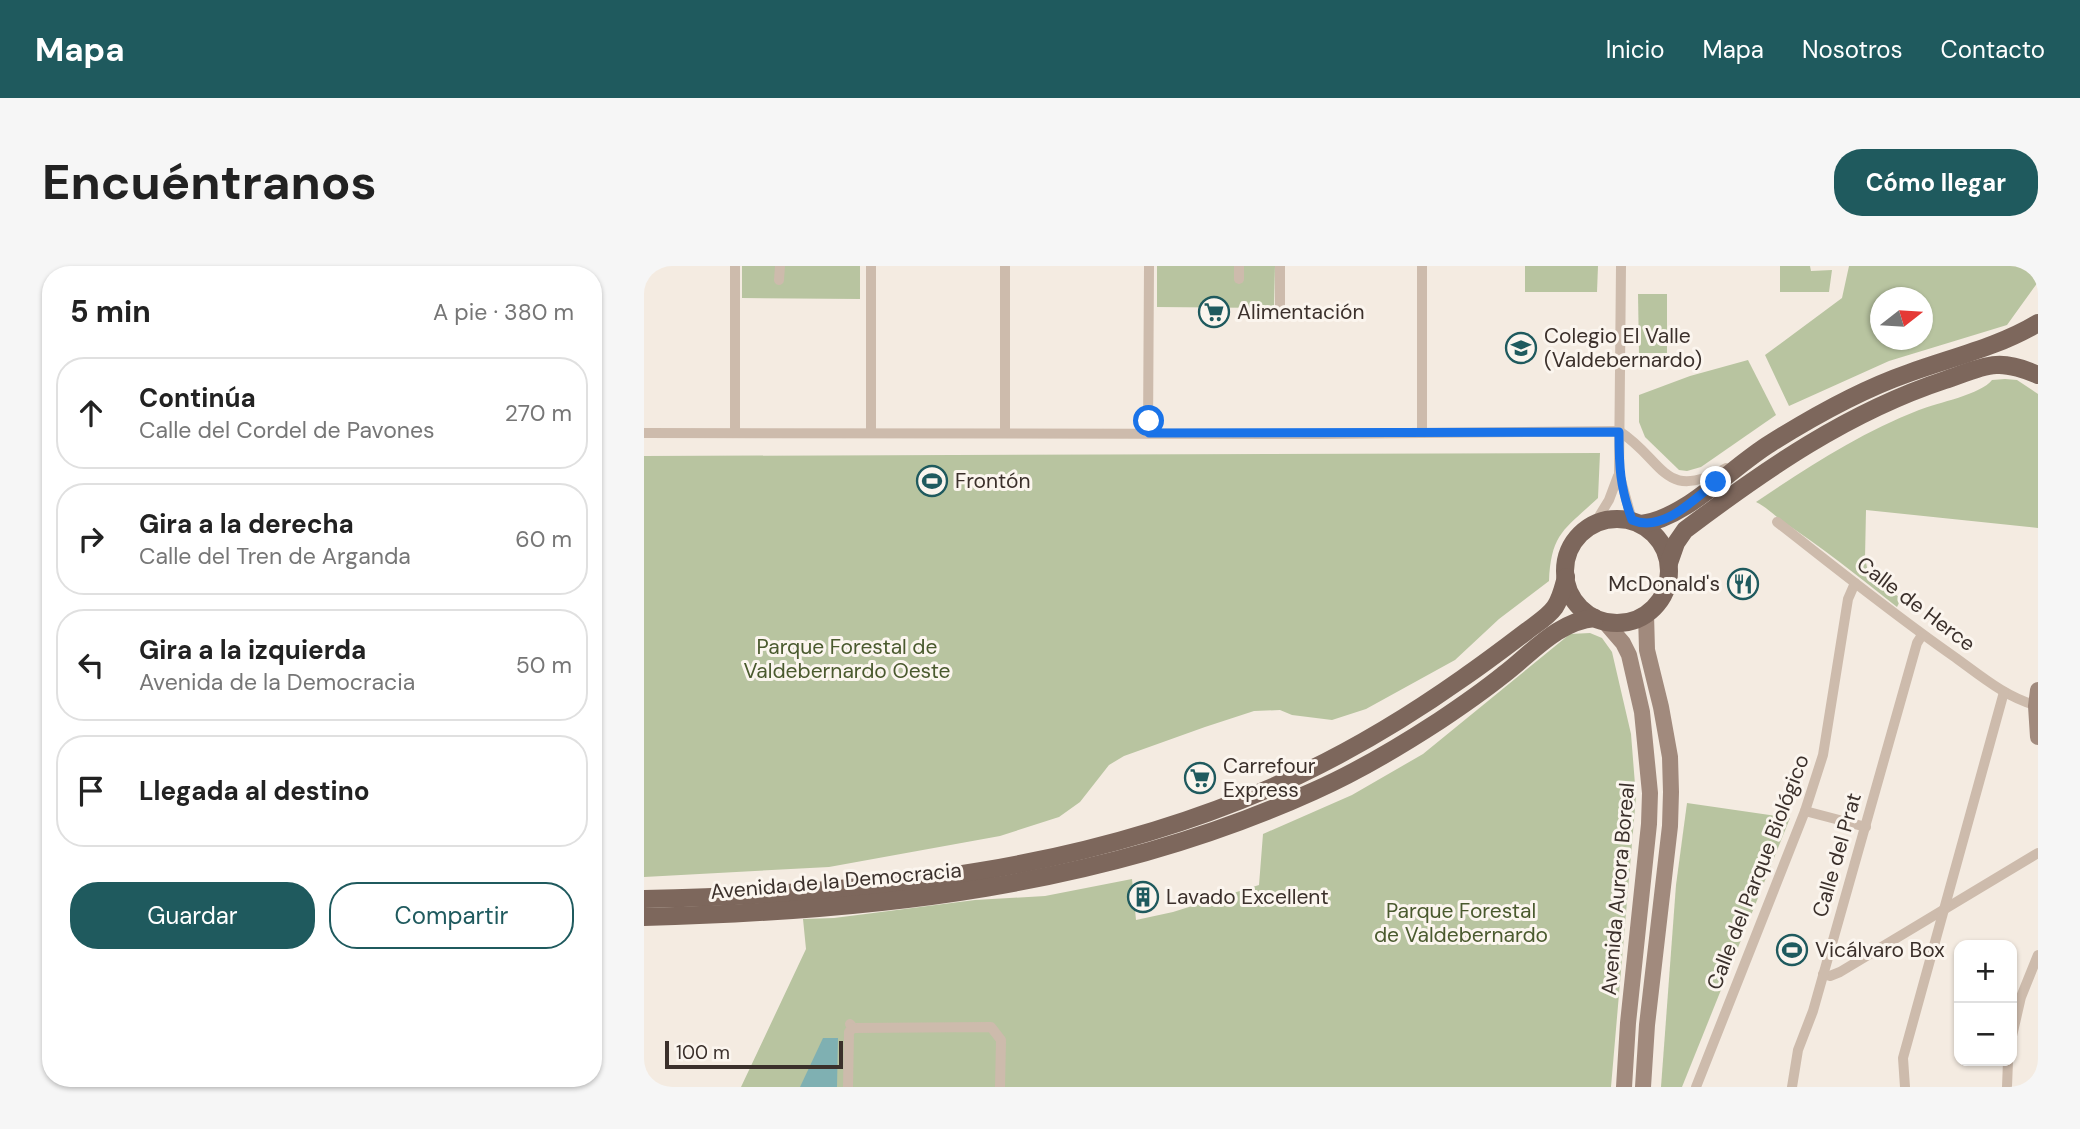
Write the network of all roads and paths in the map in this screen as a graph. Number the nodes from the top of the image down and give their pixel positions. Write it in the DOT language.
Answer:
graph roads {
  1 [pos="735,266"];
  2 [pos="779,266"];
  3 [pos="871,266"];
  4 [pos="1005,266"];
  5 [pos="1149,266"];
  6 [pos="1239,266"];
  7 [pos="1280,266"];
  8 [pos="1422,266"];
  9 [pos="1621,266"];
  10 [pos="1239,279"];
  11 [pos="779,280"];
  12 [pos="1280,308"];
  13 [pos="2038,323"];
  14 [pos="2038,375"];
  15 [pos="1619,432"];
  16 [pos="644,433"];
  17 [pos="735,433"];
  18 [pos="871,433"];
  19 [pos="1005,433"];
  20 [pos="1149,433"];
  21 [pos="1422,433"];
  22 [pos="1768,444"];
  23 [pos="1619,473"];
  24 [pos="1636,522"];
  25 [pos="1594,523"];
  26 [pos="1777,523"];
  27 [pos="1669,562"];
  28 [pos="1566,577"];
  29 [pos="1856,583"];
  30 [pos="1646,614"];
  31 [pos="1600,620"];
  32 [pos="1922,635"];
  33 [pos="2004,692"];
  34 [pos="2037,701"];
  35 [pos="2038,737"];
  36 [pos="1805,811"];
  37 [pos="1866,827"];
  38 [pos="2038,853"];
  39 [pos="644,899"];
  40 [pos="1944,908"];
  41 [pos="644,918"];
  42 [pos="2038,955"];
  43 [pos="1823,974"];
  44 [pos="2017,1014"];
  45 [pos="2008,1066"];
  46 [pos="848,1087"];
  47 [pos="1000,1087"];
  48 [pos="1624,1087"];
  49 [pos="1643,1087"];
  50 [pos="1696,1087"];
  51 [pos="1792,1087"];
  52 [pos="1905,1087"];
  53 [pos="2007,1087"];
  1 -- 17 [label="street"];
  2 -- 11 [label="street"];
  3 -- 18 [label="street"];
  4 -- 19 [label="street"];
  5 -- 20 [label="street"];
  6 -- 10 [label="street"];
  7 -- 12 [label="street"];
  8 -- 21 [label="street"];
  9 -- 15 [label="street"];
  13 -- 22 [label="main road"];
  14 -- 27 [label="main road"];
  15 -- 21 [label="street"];
  15 -- 22 [label="street"];
  15 -- 23 [label="street"];
  16 -- 17 [label="street"];
  17 -- 18 [label="street"];
  18 -- 19 [label="street"];
  19 -- 20 [label="street"];
  20 -- 21 [label="street"];
  22 -- 24 [label="main road"];
  23 -- 24 [label="street"];
  23 -- 25 [label="street"];
  24 -- 25 [label="main road"];
  24 -- 27 [label="main road"];
  25 -- 28 [label="main road"];
  26 -- 29 [label="street, Calle de Herce"];
  27 -- 30 [label="main road"];
  28 -- 31 [label="main road"];
  28 -- 39 [label="main road, Avenida de la Democracia"];
  29 -- 32 [label="street, Calle de Herce"];
  29 -- 36 [label="street, Calle del Parque Biológico"];
  30 -- 31 [label="main road"];
  30 -- 49 [label="main road, Avenida Aurora Boreal"];
  31 -- 41 [label="main road, Avenida de la Democracia"];
  31 -- 48 [label="main road, Avenida Aurora Boreal"];
  32 -- 33 [label="street, Calle de Herce"];
  32 -- 37 [label="street, Calle del Prat"];
  33 -- 34 [label="street, Calle de Herce"];
  33 -- 40 [label="street"];
  34 -- 35 [label="main road"];
  36 -- 37 [label="street"];
  36 -- 50 [label="street, Calle del Parque Biológico"];
  37 -- 43 [label="street, Calle del Prat"];
  38 -- 40 [label="street"];
  40 -- 43 [label="street"];
  40 -- 52 [label="street"];
  42 -- 44 [label="street"];
  43 -- 51 [label="street, Calle del Prat"];
  45 -- 53 [label="street"];
  46 -- 47 [label="street"];
}
